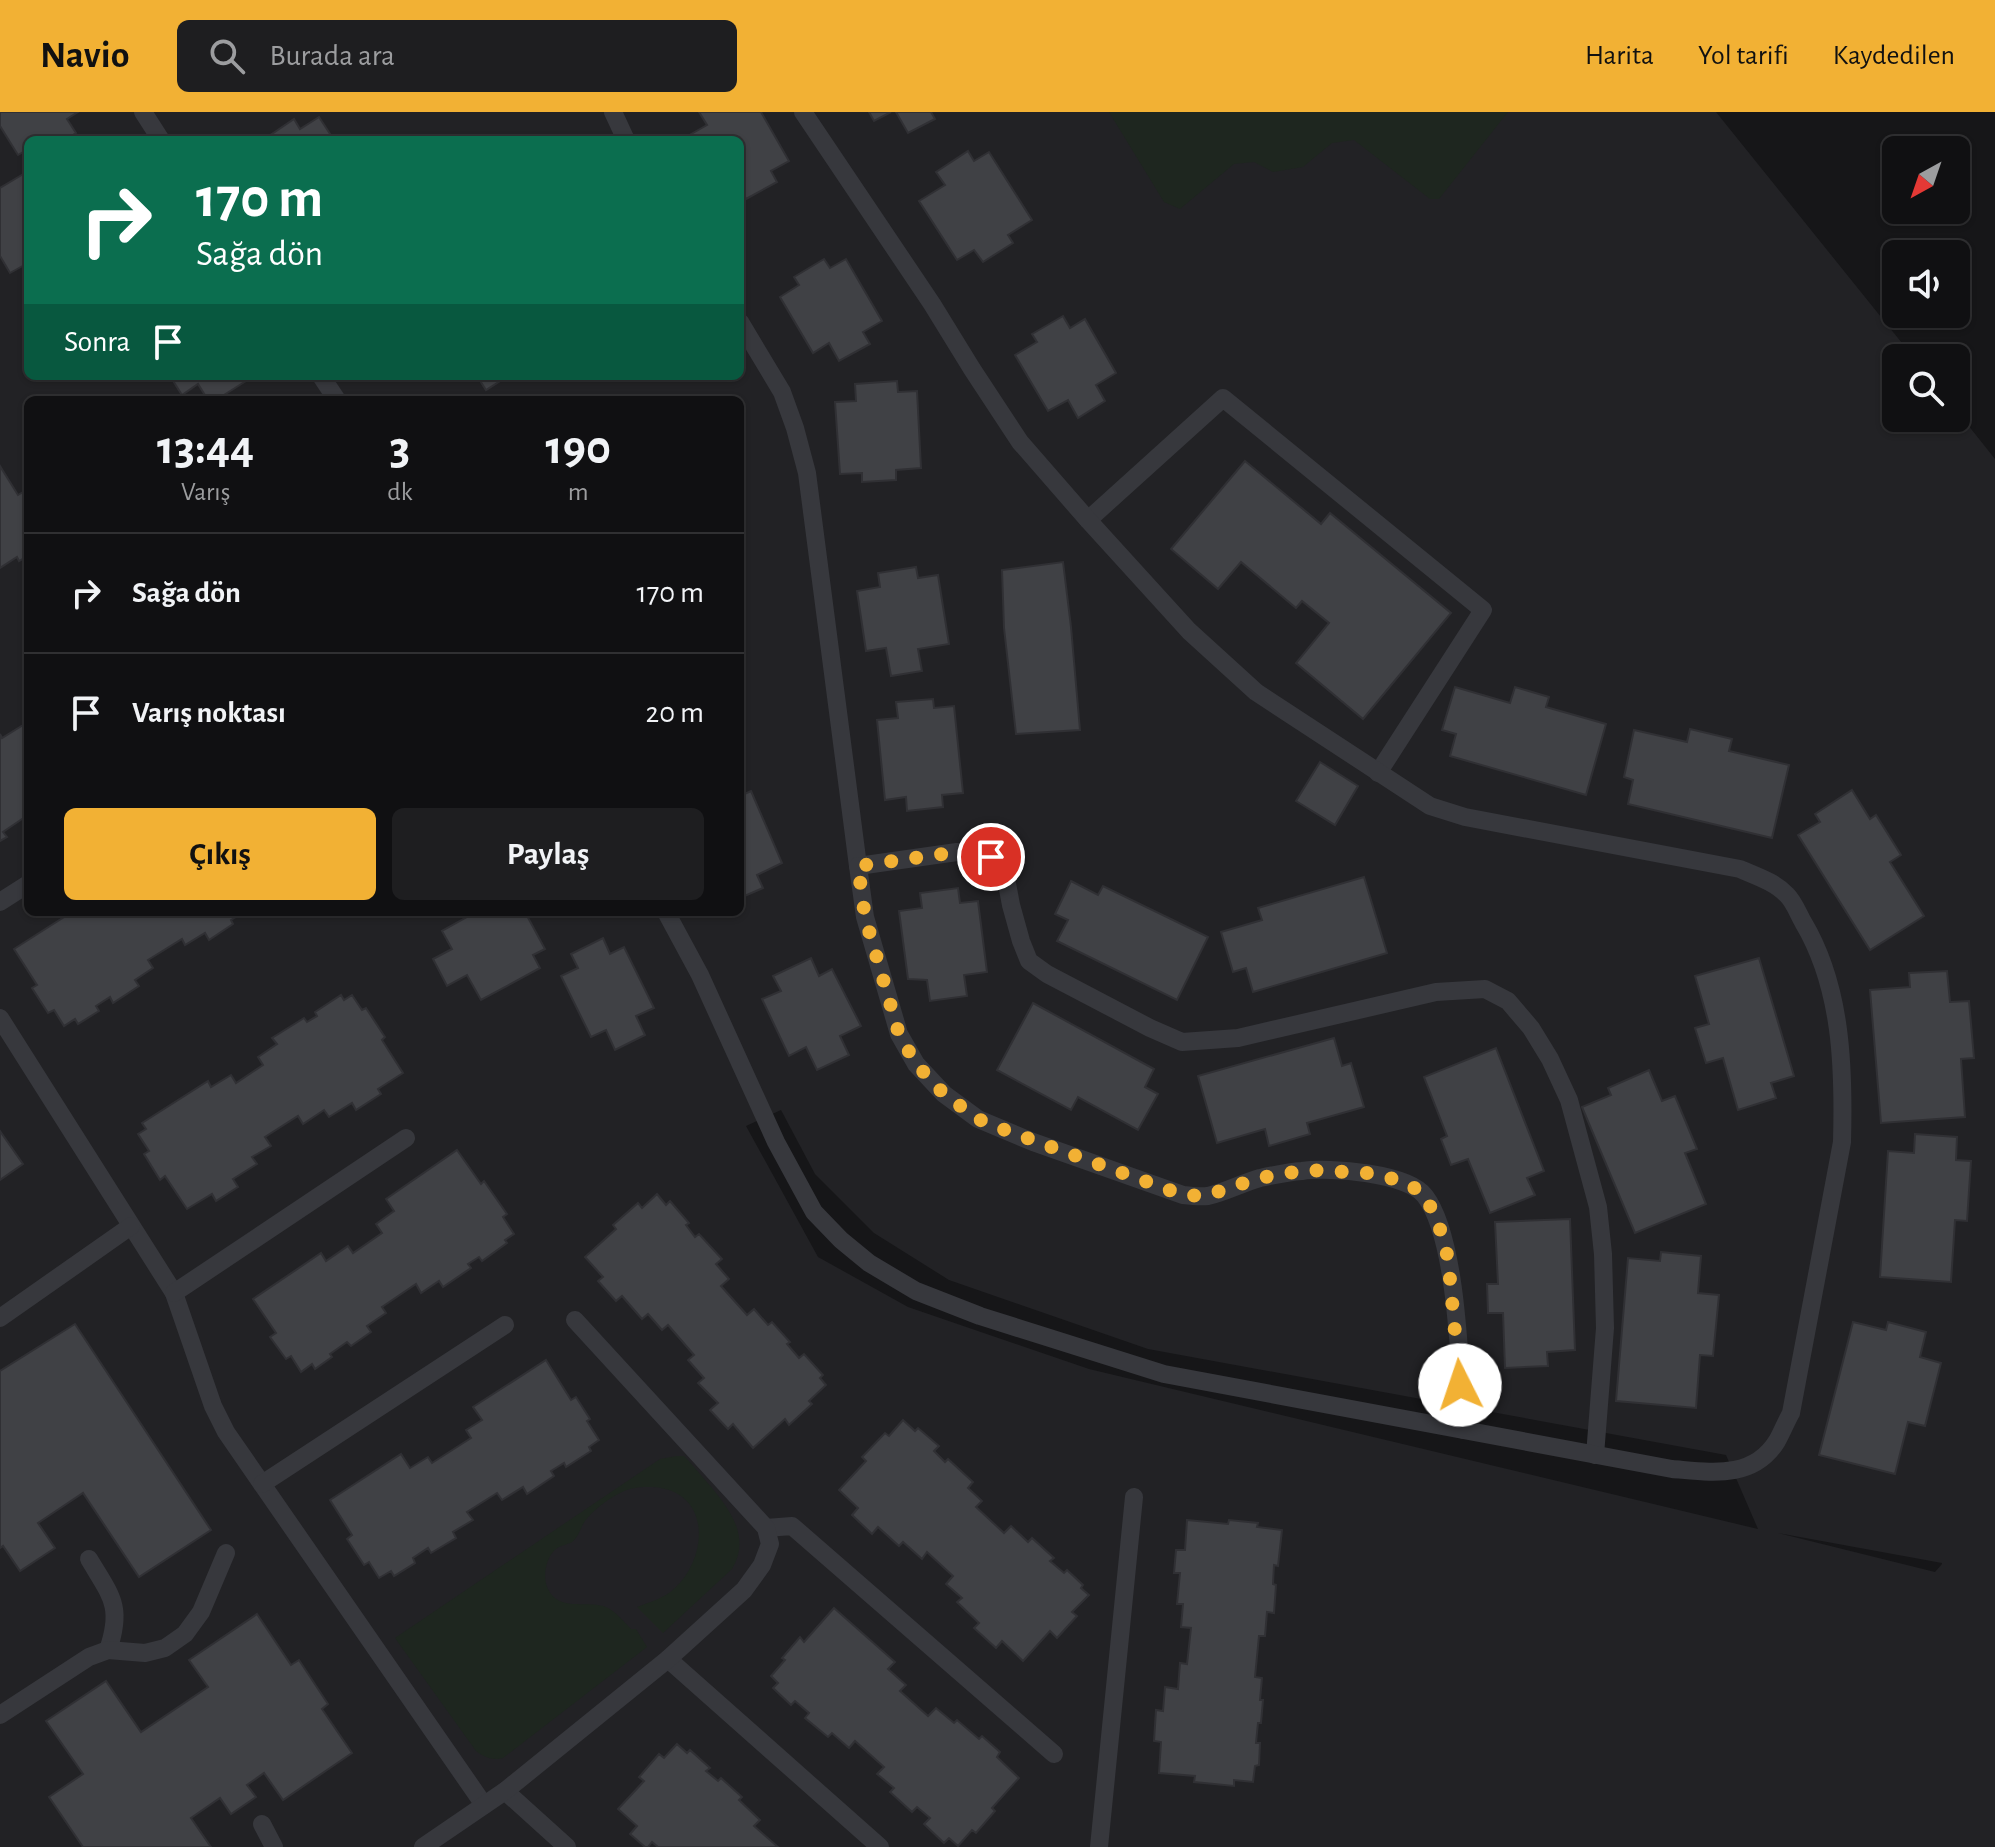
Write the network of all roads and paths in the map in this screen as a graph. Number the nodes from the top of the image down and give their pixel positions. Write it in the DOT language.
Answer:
graph roads {
  1 [pos="143,112"];
  2 [pos="613,112"];
  3 [pos="803,112"];
  4 [pos="158,136"];
  5 [pos="624,136"];
  6 [pos="744,329"];
  7 [pos="1088,520"];
  8 [pos="1378,773"];
  9 [pos="858,866"];
  10 [pos="24,887"];
  11 [pos="0,902"];
  12 [pos="668,916"];
  13 [pos="0,1018"];
  14 [pos="406,1138"];
  15 [pos="131,1226"];
  16 [pos="174,1293"];
  17 [pos="0,1318"];
  18 [pos="575,1320"];
  19 [pos="505,1325"];
  20 [pos="1464,1430"];
  21 [pos="1595,1455"];
  22 [pos="262,1484"];
  23 [pos="1134,1497"];
  24 [pos="766,1528"];
  25 [pos="226,1553"];
  26 [pos="89,1559"];
  27 [pos="108,1650"];
  28 [pos="668,1659"];
  29 [pos="0,1715"];
  30 [pos="1054,1754"];
  31 [pos="505,1791"];
  32 [pos="484,1805"];
  33 [pos="262,1824"];
  34 [pos="274,1847"];
  35 [pos="423,1847"];
  36 [pos="567,1847"];
  37 [pos="880,1847"];
  38 [pos="1099,1847"];
  1 -- 4 [label="lane"];
  2 -- 5 [label="lane"];
  3 -- 7 [label="lane"];
  6 -- 9 [label="lane"];
  7 -- 8 [label="lane"];
  7 -- 8 [label="lane"];
  8 -- 21 [label="lane"];
  9 -- 20 [label="lane"];
  9 -- 21 [label="lane"];
  10 -- 11 [label="lane"];
  12 -- 20 [label="lane"];
  13 -- 15 [label="lane"];
  14 -- 16 [label="lane"];
  15 -- 16 [label="lane"];
  15 -- 17 [label="lane"];
  16 -- 22 [label="lane"];
  18 -- 24 [label="lane"];
  19 -- 22 [label="lane"];
  20 -- 21 [label="lane"];
  22 -- 32 [label="lane"];
  23 -- 38 [label="lane"];
  24 -- 28 [label="lane"];
  24 -- 30 [label="lane"];
  25 -- 27 [label="lane"];
  26 -- 27 [label="lane"];
  27 -- 29 [label="lane"];
  28 -- 31 [label="lane"];
  28 -- 37 [label="lane"];
  31 -- 32 [label="lane"];
  31 -- 36 [label="lane"];
  32 -- 35 [label="lane"];
  33 -- 34 [label="lane"];
}
